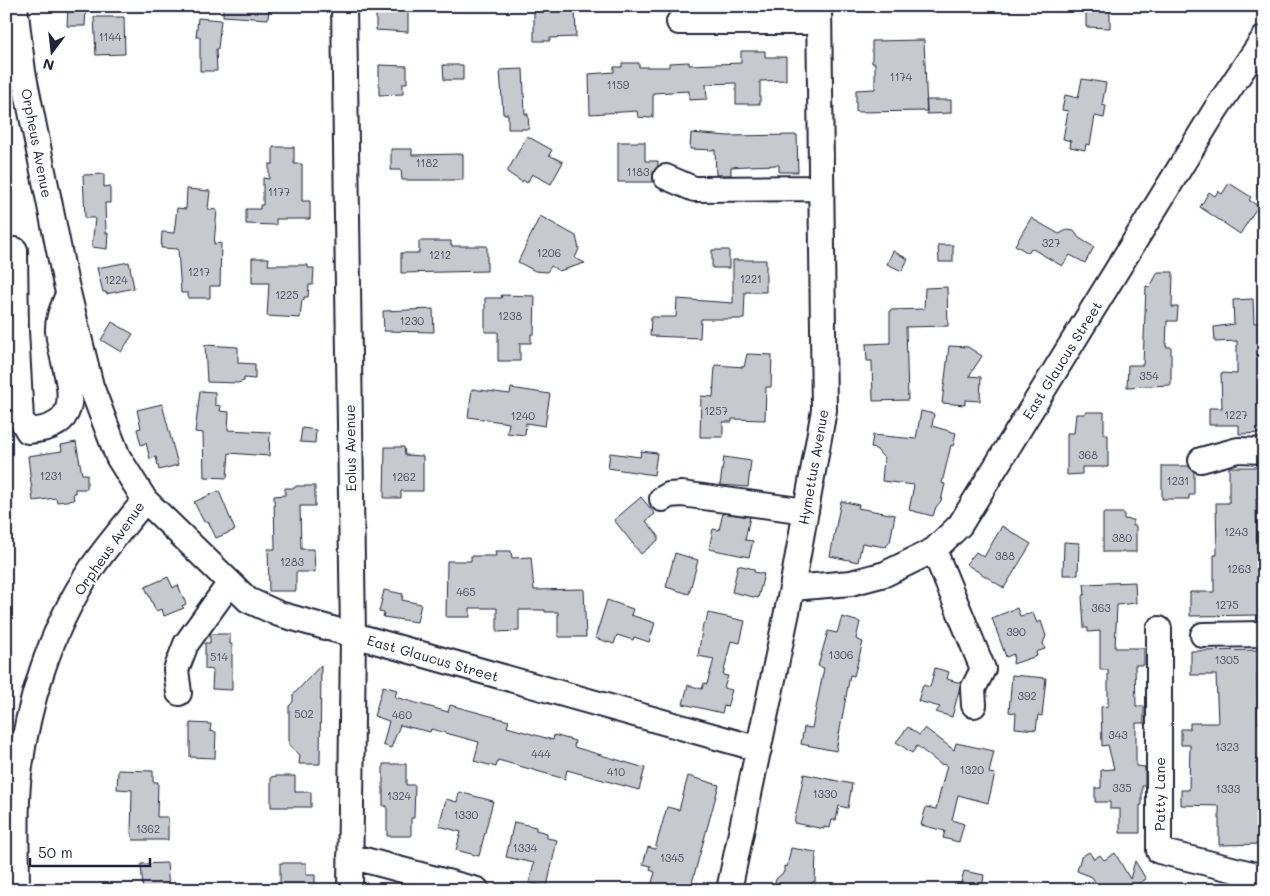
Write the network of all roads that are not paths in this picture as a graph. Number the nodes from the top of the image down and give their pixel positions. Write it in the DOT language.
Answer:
graph roads {
  1 [pos="15,6"];
  2 [pos="344,6"];
  3 [pos="819,14"];
  4 [pos="679,22"];
  5 [pos="1264,38"];
  6 [pos="666,177"];
  7 [pos="821,188"];
  8 [pos="15,250"];
  9 [pos="68,294"];
  10 [pos="1264,451"];
  11 [pos="1200,460"];
  12 [pos="662,499"];
  13 [pos="145,500"];
  14 [pos="806,511"];
  15 [pos="934,550"];
  16 [pos="230,583"];
  17 [pos="792,588"];
  18 [pos="1159,629"];
  19 [pos="1264,634"];
  20 [pos="353,635"];
  21 [pos="1203,635"];
  22 [pos="179,693"];
  23 [pos="974,705"];
  24 [pos="759,749"];
  25 [pos="350,856"];
  26 [pos="1264,877"];
  27 [pos="17,890"];
  28 [pos="350,890"];
  29 [pos="477,890"];
  30 [pos="729,890"];
  1 -- 9 [label="street, Orpheus Avenue"];
  2 -- 20 [label="street, Eolus Avenue"];
  3 -- 4 [label="street"];
  3 -- 7 [label="street, Hymettus Avenue"];
  5 -- 15 [label="street, East Glaucus Street"];
  6 -- 7 [label="street"];
  7 -- 14 [label="street, Hymettus Avenue"];
  8 -- 9 [label="street"];
  9 -- 13 [label="street, Orpheus Avenue"];
  10 -- 11 [label="street"];
  12 -- 14 [label="street"];
  13 -- 16 [label="street, East Glaucus Street"];
  13 -- 27 [label="street, Orpheus Avenue"];
  14 -- 17 [label="street, Hymettus Avenue"];
  15 -- 17 [label="street, East Glaucus Street"];
  15 -- 23 [label="street"];
  16 -- 20 [label="street, East Glaucus Street"];
  16 -- 22 [label="street"];
  17 -- 24 [label="street, Hymettus Avenue"];
  18 -- 26 [label="street, Patty Lane"];
  19 -- 21 [label="street"];
  20 -- 24 [label="street, East Glaucus Street"];
  20 -- 25 [label="street, Eolus Avenue"];
  24 -- 30 [label="street, Hymettus Avenue"];
  25 -- 28 [label="street, Eolus Avenue"];
  25 -- 29 [label="street"];
}
